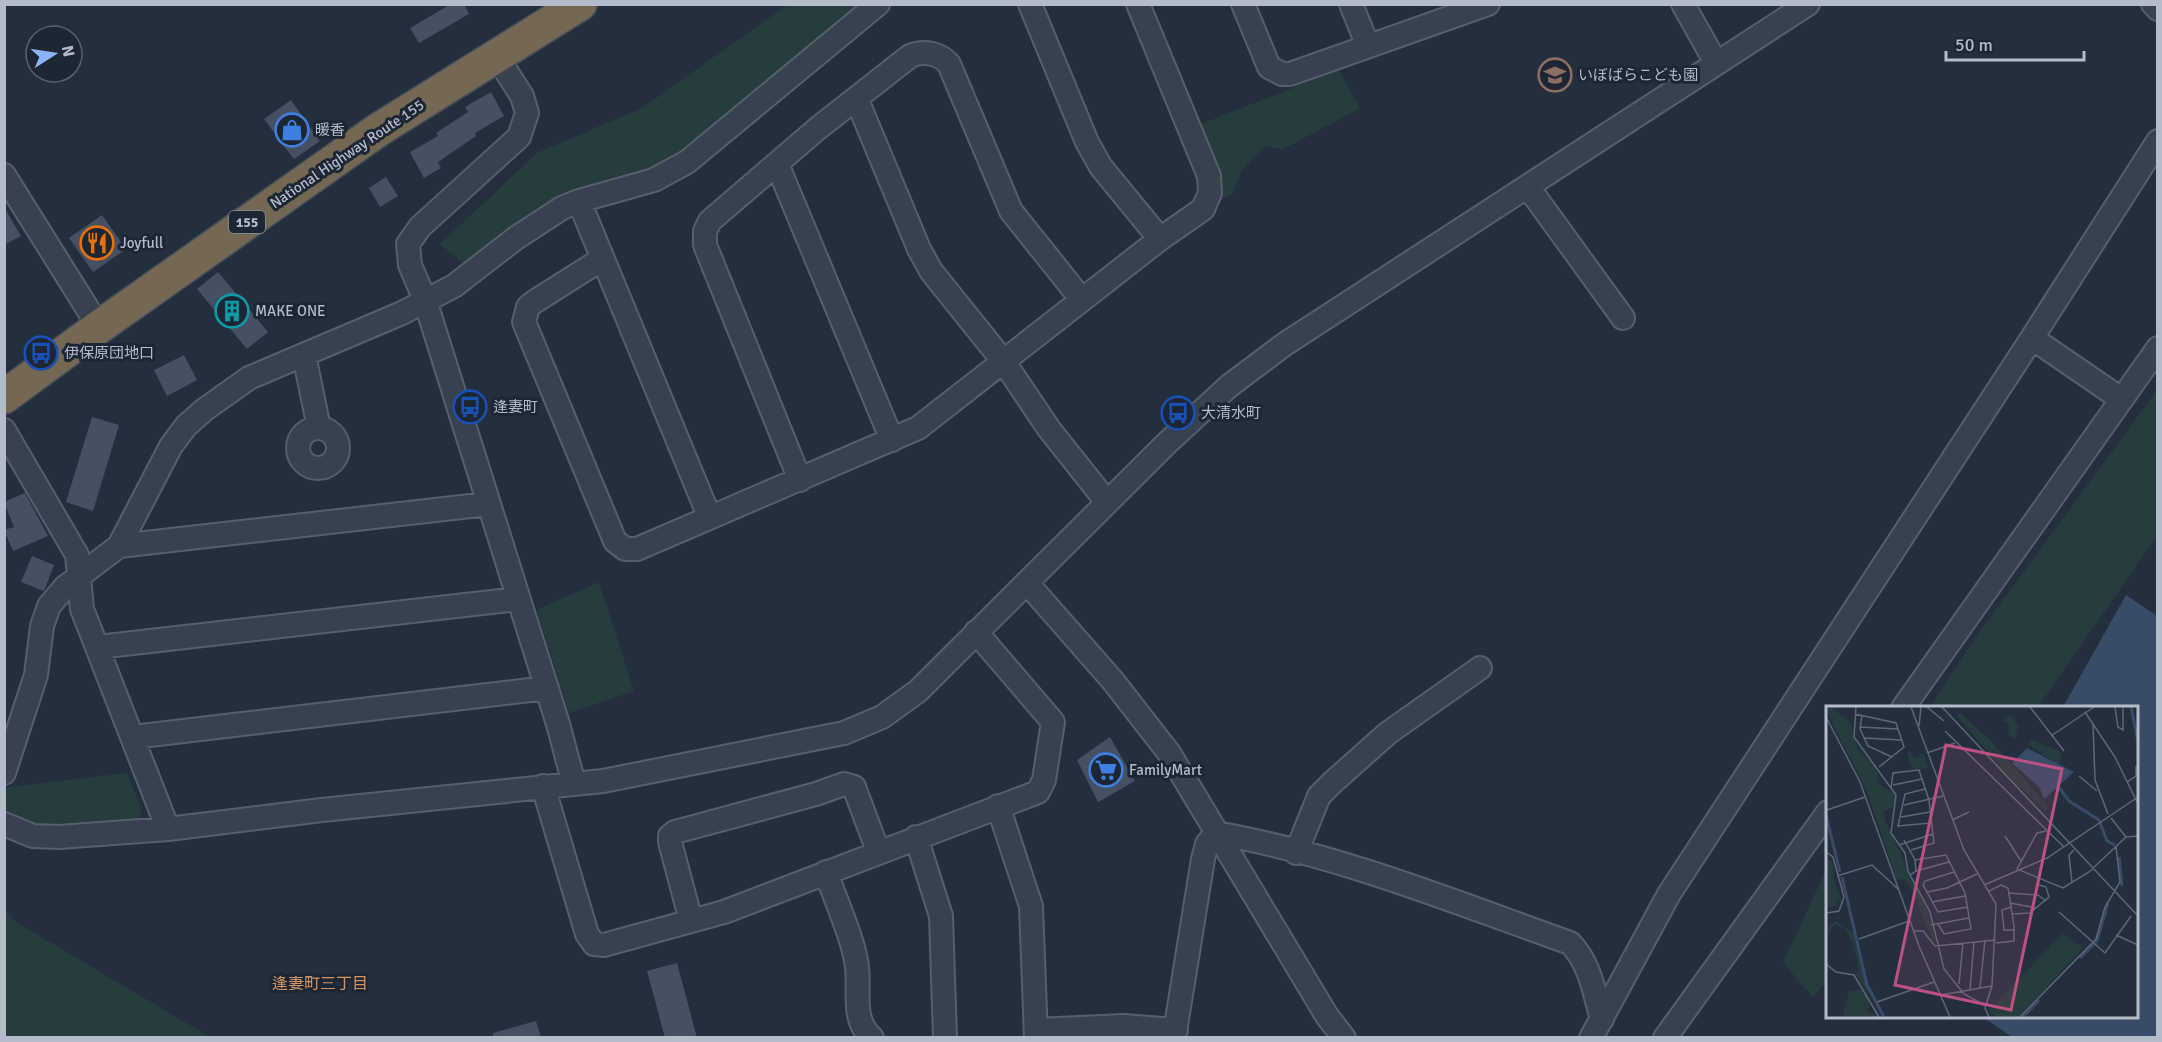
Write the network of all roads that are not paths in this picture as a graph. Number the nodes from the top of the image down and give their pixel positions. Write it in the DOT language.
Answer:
graph roads {
  1 [pos="878,4"];
  2 [pos="1029,4"];
  3 [pos="1138,4"];
  4 [pos="1243,4"];
  5 [pos="1351,4"];
  6 [pos="1488,4"];
  7 [pos="1683,4"];
  8 [pos="1808,4"];
  9 [pos="2153,4"];
  10 [pos="579,5"];
  11 [pos="1461,9"];
  12 [pos="2157,9"];
  13 [pos="1368,46"];
  14 [pos="497,57"];
  15 [pos="1716,63"];
  16 [pos="857,100"];
  17 [pos="2157,141"];
  18 [pos="777,164"];
  19 [pos="4,175"];
  20 [pos="1528,187"];
  21 [pos="579,201"];
  22 [pos="1160,239"];
  23 [pos="602,259"];
  24 [pos="426,300"];
  25 [pos="1082,300"];
  26 [pos="1623,318"];
  27 [pos="99,327"];
  28 [pos="2032,338"];
  29 [pos="2157,348"];
  30 [pos="303,355"];
  31 [pos="1004,362"];
  32 [pos="4,397"];
  33 [pos="2121,399"];
  34 [pos="319,428"];
  35 [pos="4,430"];
  36 [pos="892,440"];
  37 [pos="800,480"];
  38 [pos="1107,502"];
  39 [pos="488,504"];
  40 [pos="709,516"];
  41 [pos="119,546"];
  42 [pos="81,575"];
  43 [pos="1027,583"];
  44 [pos="518,599"];
  45 [pos="976,632"];
  46 [pos="98,647"];
  47 [pos="1480,668"];
  48 [pos="547,688"];
  49 [pos="1904,706"];
  50 [pos="133,737"];
  51 [pos="4,773"];
  52 [pos="574,784"];
  53 [pos="543,786"];
  54 [pos="998,806"];
  55 [pos="1826,813"];
  56 [pos="4,824"];
  57 [pos="168,829"];
  58 [pos="1216,833"];
  59 [pos="916,837"];
  60 [pos="878,851"];
  61 [pos="1296,852"];
  62 [pos="826,872"];
  63 [pos="690,921"];
  64 [pos="1597,1028"];
  65 [pos="1123,1032"];
  66 [pos="1036,1034"];
  67 [pos="1175,1034"];
  68 [pos="872,1038"];
  69 [pos="945,1038"];
  70 [pos="1344,1038"];
  71 [pos="1665,1038"];
  1 -- 21 [label="street"];
  2 -- 22 [label="street"];
  3 -- 22 [label="street"];
  4 -- 13 [label="street"];
  5 -- 13 [label="street"];
  6 -- 11 [label="street"];
  7 -- 15 [label="street"];
  8 -- 15 [label="street"];
  9 -- 12 [label="street"];
  10 -- 14 [label="highway, National Highway Route 155 / 155"];
  11 -- 13 [label="street"];
  14 -- 24 [label="street"];
  14 -- 27 [label="highway, National Highway Route 155 / 155"];
  15 -- 20 [label="street"];
  16 -- 18 [label="street"];
  16 -- 25 [label="street"];
  16 -- 31 [label="street"];
  17 -- 28 [label="street"];
  18 -- 36 [label="street"];
  18 -- 37 [label="street"];
  19 -- 27 [label="street"];
  20 -- 26 [label="street"];
  20 -- 38 [label="street"];
  21 -- 23 [label="street"];
  21 -- 24 [label="street"];
  22 -- 25 [label="street"];
  23 -- 40 [label="street"];
  23 -- 40 [label="street"];
  24 -- 30 [label="street"];
  24 -- 39 [label="street"];
  25 -- 31 [label="street"];
  27 -- 32 [label="highway, National Highway Route 155 / 155"];
  28 -- 33 [label="street"];
  28 -- 64 [label="street"];
  29 -- 33 [label="street"];
  30 -- 34 [label="street"];
  30 -- 41 [label="street"];
  31 -- 36 [label="street"];
  31 -- 38 [label="street"];
  33 -- 49 [label="street"];
  35 -- 42 [label="street"];
  36 -- 37 [label="street"];
  37 -- 40 [label="street"];
  38 -- 43 [label="street"];
  39 -- 41 [label="street"];
  39 -- 44 [label="street"];
  41 -- 42 [label="street"];
  42 -- 46 [label="street"];
  42 -- 51 [label="street"];
  43 -- 45 [label="street"];
  43 -- 58 [label="street"];
  44 -- 46 [label="street"];
  44 -- 48 [label="street"];
  45 -- 52 [label="street"];
  45 -- 54 [label="street"];
  46 -- 50 [label="street"];
  47 -- 61 [label="street"];
  48 -- 50 [label="street"];
  48 -- 52 [label="street"];
  50 -- 57 [label="street"];
  52 -- 53 [label="street"];
  53 -- 57 [label="street"];
  53 -- 63 [label="street"];
  54 -- 59 [label="street"];
  54 -- 66 [label="street"];
  55 -- 71 [label="street"];
  56 -- 57 [label="street"];
  58 -- 61 [label="street"];
  58 -- 67 [label="street"];
  58 -- 70 [label="street"];
  59 -- 60 [label="street"];
  59 -- 69 [label="street"];
  60 -- 62 [label="street"];
  60 -- 63 [label="street"];
  61 -- 64 [label="street"];
  62 -- 63 [label="street"];
  62 -- 68 [label="street"];
  65 -- 66 [label="street"];
  65 -- 67 [label="street"];
}
